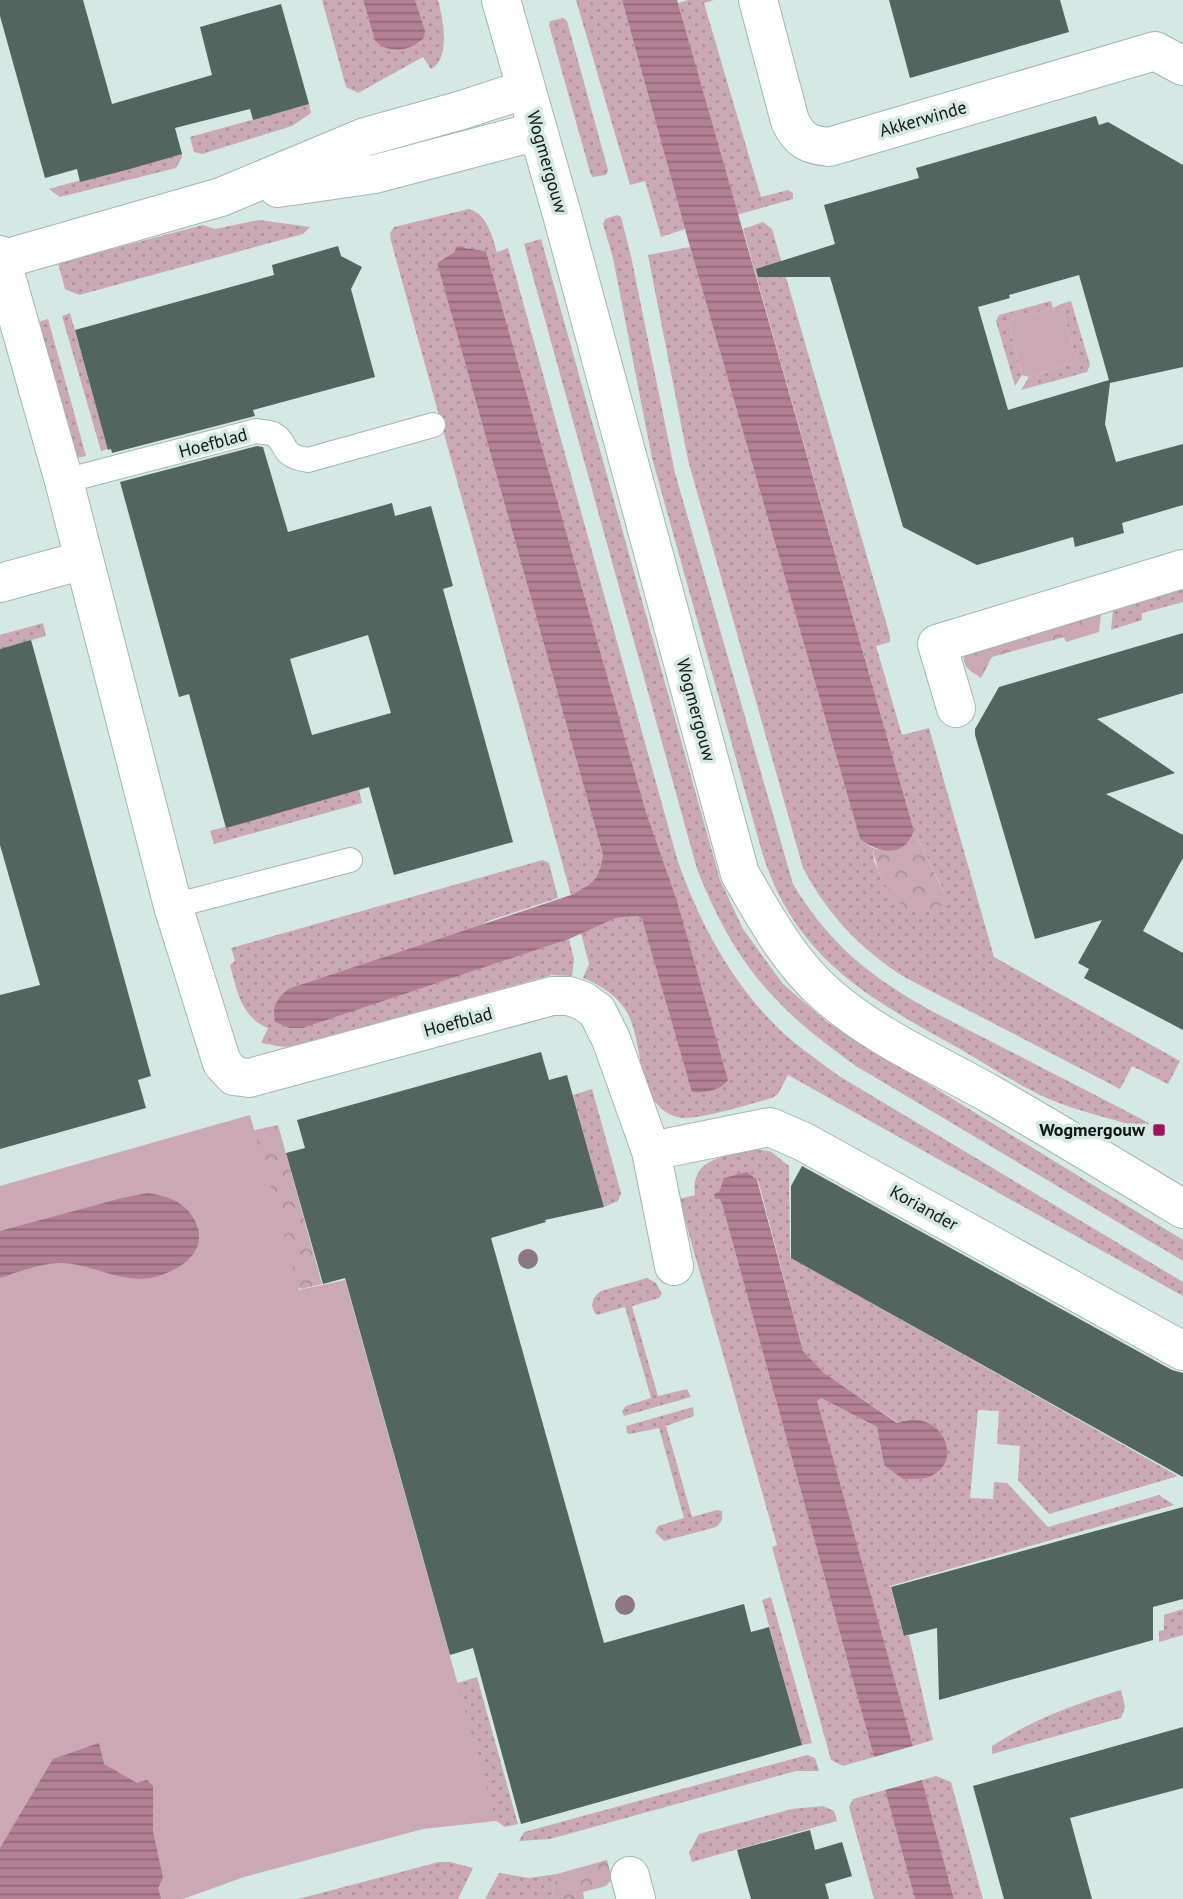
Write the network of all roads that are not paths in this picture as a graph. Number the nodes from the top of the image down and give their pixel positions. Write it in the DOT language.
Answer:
graph roads {
  1 [pos="501,0"];
  2 [pos="758,0"];
  3 [pos="1183,66"];
  4 [pos="526,89"];
  5 [pos="538,131"];
  6 [pos="221,197"];
  7 [pos="1,258"];
  8 [pos="433,425"];
  9 [pos="64,481"];
  10 [pos="84,560"];
  11 [pos="1183,569"];
  12 [pos="0,583"];
  13 [pos="956,708"];
  14 [pos="350,860"];
  15 [pos="173,906"];
  16 [pos="651,1151"];
  17 [pos="1183,1209"];
  18 [pos="674,1266"];
  19 [pos="1183,1351"];
  1 -- 4 [label="street, Wogmergouw"];
  2 -- 3 [label="street, Akkerwinde"];
  4 -- 5 [label="street, Wogmergouw"];
  4 -- 6 [label="street, Hoefblad"];
  5 -- 6 [label="street, Hoefblad"];
  5 -- 17 [label="street, Wogmergouw"];
  6 -- 7 [label="street, Hoefblad"];
  7 -- 9 [label="street, Hoefblad"];
  8 -- 9 [label="lane, Hoefblad"];
  9 -- 10 [label="street, Hoefblad"];
  10 -- 12 [label="street"];
  10 -- 15 [label="street, Hoefblad"];
  11 -- 13 [label="street"];
  14 -- 15 [label="lane"];
  15 -- 16 [label="street, Hoefblad"];
  16 -- 18 [label="street, Hoefblad"];
  16 -- 19 [label="street, Koriander"];
}
